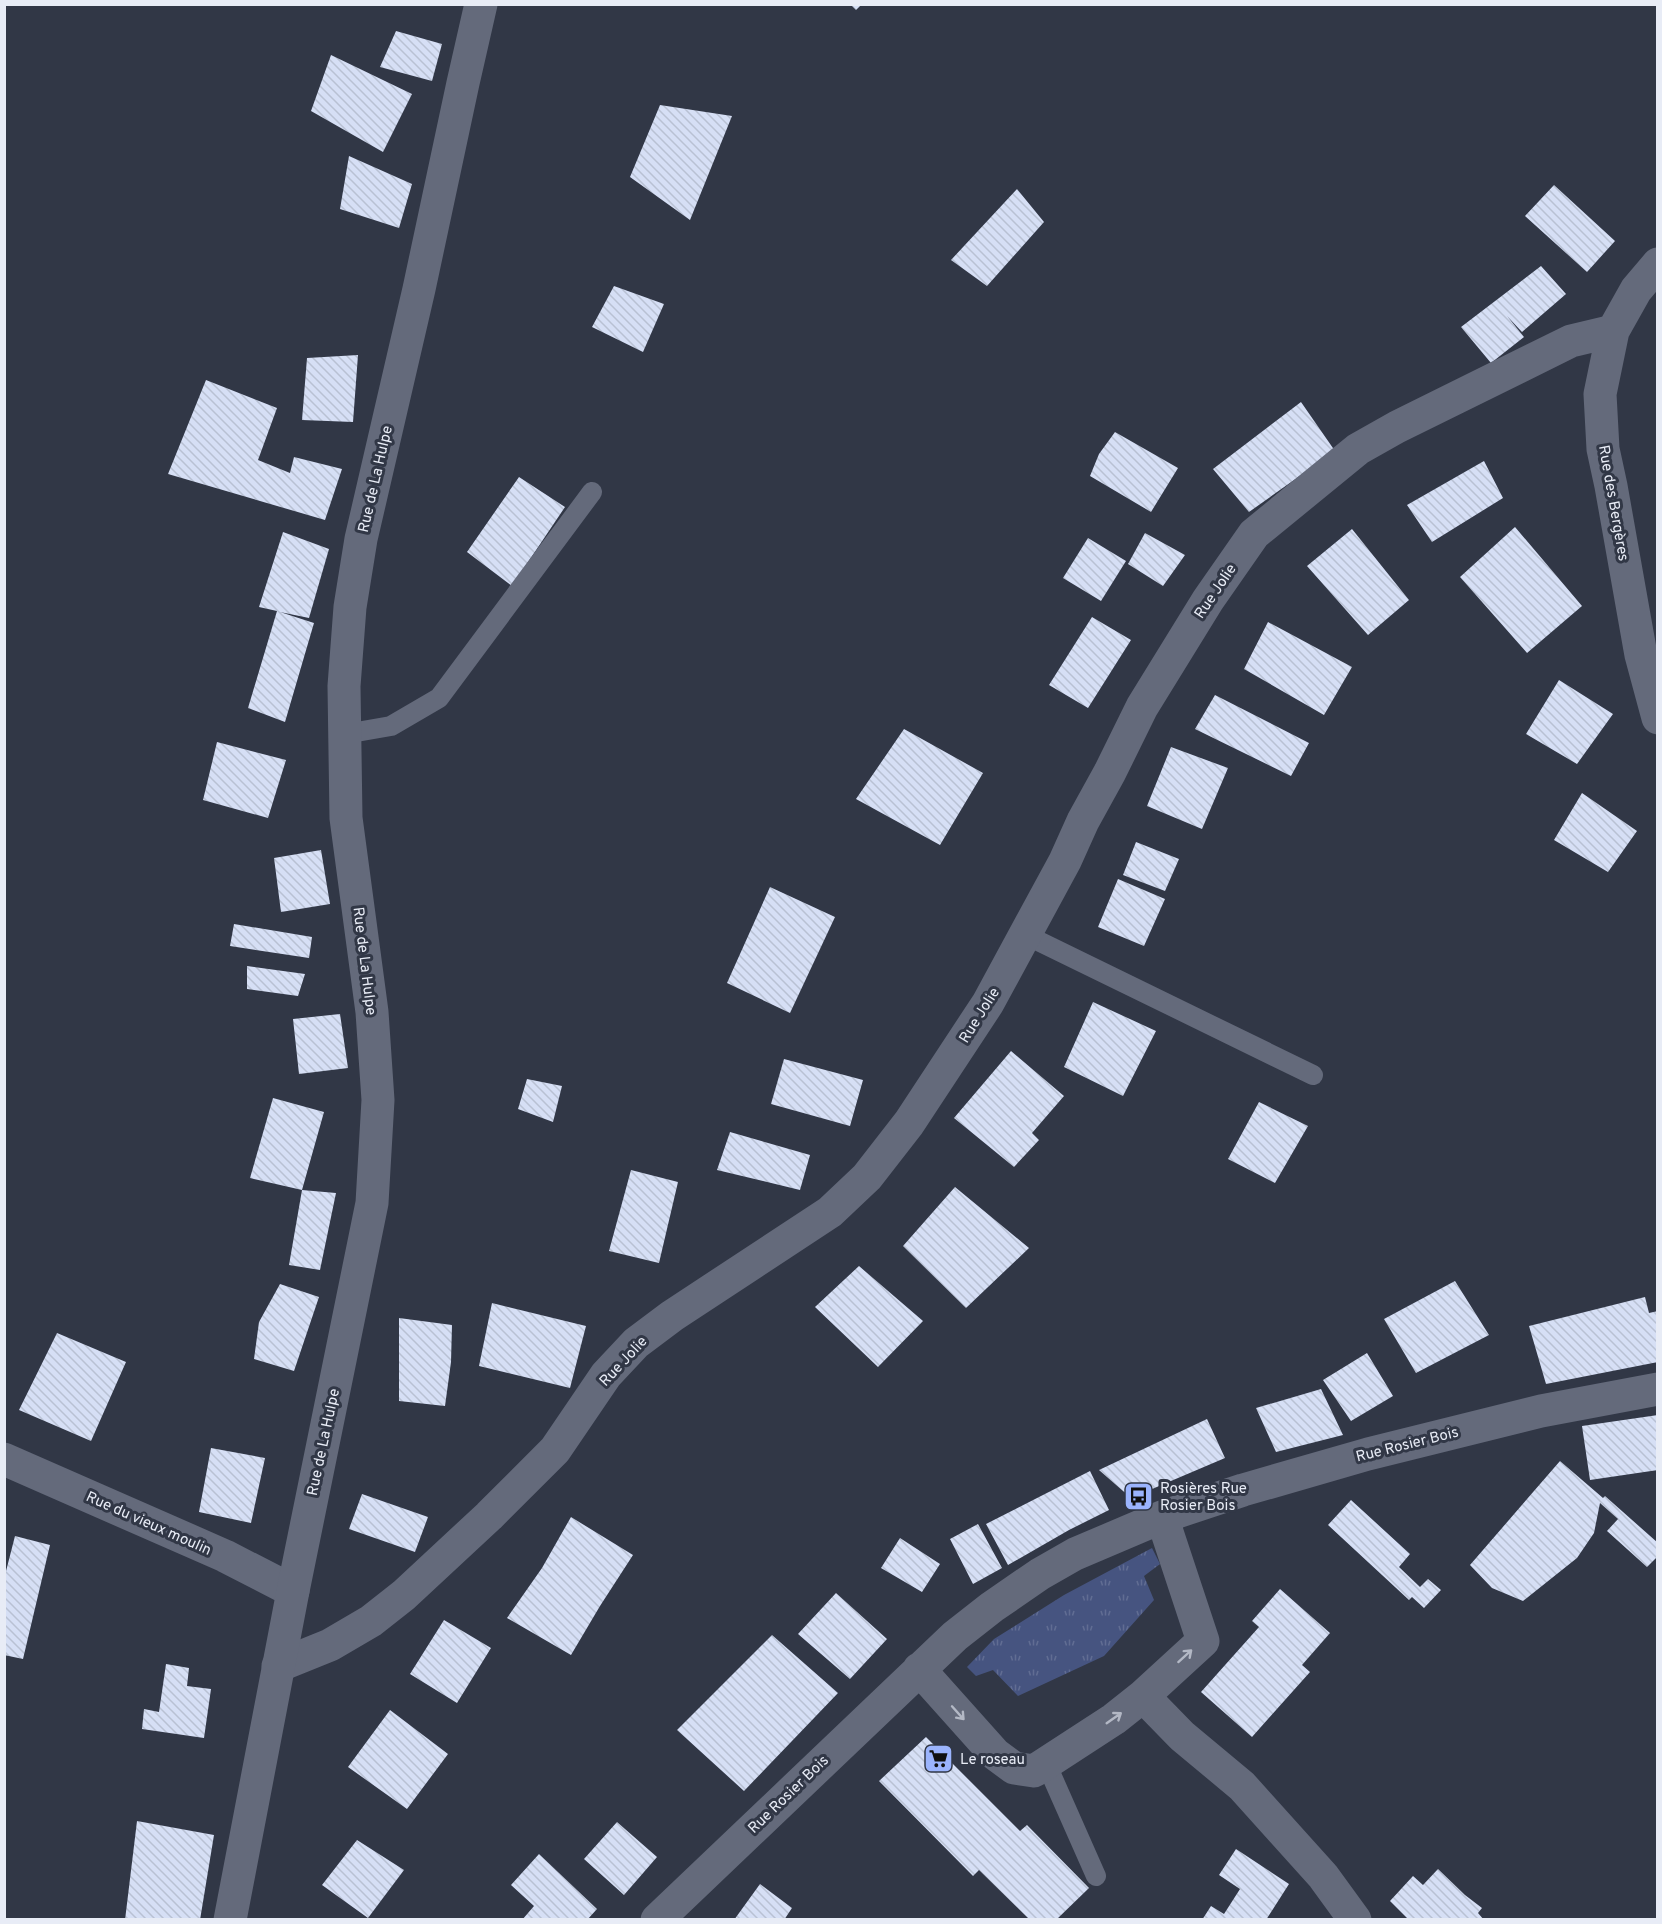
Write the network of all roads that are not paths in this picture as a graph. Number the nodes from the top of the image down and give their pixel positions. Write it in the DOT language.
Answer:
graph roads {
  1 [pos="482,4"];
  2 [pos="1658,264"];
  3 [pos="1613,331"];
  4 [pos="592,492"];
  5 [pos="1658,718"];
  6 [pos="345,734"];
  7 [pos="1026,934"];
  8 [pos="1313,1075"];
  9 [pos="1658,1389"];
  10 [pos="4,1459"];
  11 [pos="1162,1517"];
  12 [pos="292,1591"];
  13 [pos="278,1666"];
  14 [pos="919,1669"];
  15 [pos="1143,1696"];
  16 [pos="1046,1764"];
  17 [pos="1096,1876"];
  18 [pos="230,1920"];
  19 [pos="657,1920"];
  20 [pos="1355,1920"];
  1 -- 6 [label="street, Rue de La Hulpe"];
  2 -- 3 [label="street, Rue des Bergères"];
  3 -- 5 [label="street, Rue des Bergères"];
  3 -- 7 [label="street, Rue Jolie"];
  4 -- 6 [label="lane"];
  6 -- 12 [label="street, Rue de La Hulpe"];
  7 -- 8 [label="lane"];
  7 -- 13 [label="street, Rue Jolie"];
  9 -- 11 [label="street, Rue Rosier Bois"];
  10 -- 12 [label="street, Rue du vieux moulin"];
  11 -- 14 [label="street, Rue Rosier Bois"];
  15 -- 11 [label="street, one-way"];
  12 -- 13 [label="street, Rue de La Hulpe"];
  13 -- 18 [label="street, Rue de La Hulpe"];
  14 -- 16 [label="street, one-way"];
  14 -- 19 [label="street, Rue Rosier Bois"];
  16 -- 15 [label="street, one-way"];
  15 -- 20 [label="street"];
  16 -- 17 [label="lane"];
}
